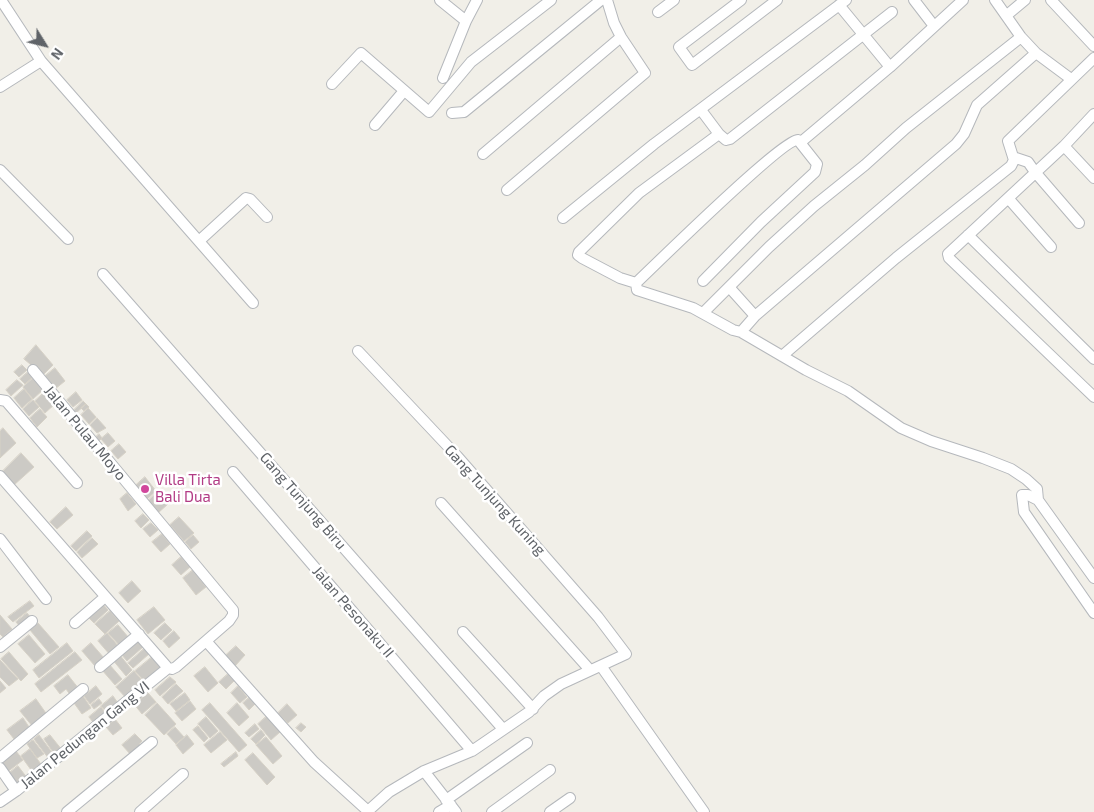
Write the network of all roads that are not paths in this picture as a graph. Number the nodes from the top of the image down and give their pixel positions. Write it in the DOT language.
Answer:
graph roads {
  1 [pos="1,0"];
  2 [pos="440,0"];
  3 [pos="477,0"];
  4 [pos="551,0"];
  5 [pos="601,0"];
  6 [pos="607,0"];
  7 [pos="674,0"];
  8 [pos="741,0"];
  9 [pos="777,0"];
  10 [pos="914,0"];
  11 [pos="962,0"];
  12 [pos="995,0"];
  13 [pos="1026,0"];
  14 [pos="1051,0"];
  15 [pos="843,2"];
  16 [pos="658,12"];
  17 [pos="892,12"];
  18 [pos="1006,15"];
  19 [pos="466,21"];
  20 [pos="934,26"];
  21 [pos="863,34"];
  22 [pos="621,37"];
  23 [pos="1021,37"];
  24 [pos="1094,46"];
  25 [pos="1036,53"];
  26 [pos="1094,58"];
  27 [pos="41,61"];
  28 [pos="890,67"];
  29 [pos="442,78"];
  30 [pos="1071,79"];
  31 [pos="332,84"];
  32 [pos="0,87"];
  33 [pos="404,90"];
  34 [pos="701,110"];
  35 [pos="452,112"];
  36 [pos="1094,114"];
  37 [pos="375,125"];
  38 [pos="719,134"];
  39 [pos="801,142"];
  40 [pos="1064,146"];
  41 [pos="483,154"];
  42 [pos="1013,157"];
  43 [pos="0,170"];
  44 [pos="1035,172"];
  45 [pos="1094,178"];
  46 [pos="507,190"];
  47 [pos="1008,198"];
  48 [pos="267,216"];
  49 [pos="563,218"];
  50 [pos="1079,223"];
  51 [pos="968,235"];
  52 [pos="68,239"];
  53 [pos="199,241"];
  54 [pos="1051,247"];
  55 [pos="103,274"];
  56 [pos="702,281"];
  57 [pos="636,283"];
  58 [pos="729,287"];
  59 [pos="253,302"];
  60 [pos="703,313"];
  61 [pos="755,316"];
  62 [pos="741,332"];
  63 [pos="358,351"];
  64 [pos="782,356"];
  65 [pos="1094,359"];
  66 [pos="33,370"];
  67 [pos="1094,397"];
  68 [pos="0,400"];
  69 [pos="233,472"];
  70 [pos="0,476"];
  71 [pos="77,483"];
  72 [pos="1038,496"];
  73 [pos="441,503"];
  74 [pos="0,539"];
  75 [pos="1094,578"];
  76 [pos="105,597"];
  77 [pos="46,599"];
  78 [pos="1094,613"];
  79 [pos="32,621"];
  80 [pos="75,623"];
  81 [pos="463,632"];
  82 [pos="139,634"];
  83 [pos="206,641"];
  84 [pos="0,647"];
  85 [pos="601,666"];
  86 [pos="100,667"];
  87 [pos="168,668"];
  88 [pos="590,670"];
  89 [pos="82,689"];
  90 [pos="533,709"];
  91 [pos="503,729"];
  92 [pos="152,742"];
  93 [pos="527,743"];
  94 [pos="472,751"];
  95 [pos="0,758"];
  96 [pos="0,768"];
  97 [pos="550,770"];
  98 [pos="424,771"];
  99 [pos="183,774"];
  100 [pos="16,791"];
  101 [pos="570,798"];
  102 [pos="0,802"];
  103 [pos="451,806"];
  104 [pos="368,811"];
  105 [pos="68,812"];
  106 [pos="140,812"];
  107 [pos="439,812"];
  108 [pos="492,812"];
  109 [pos="550,812"];
  110 [pos="704,812"];
  1 -- 27 [label="street"];
  2 -- 19 [label="street"];
  3 -- 19 [label="street"];
  4 -- 33 [label="street"];
  5 -- 35 [label="street"];
  6 -- 22 [label="street"];
  7 -- 16 [label="street"];
  8 -- 9 [label="street"];
  10 -- 20 [label="street"];
  11 -- 20 [label="street"];
  12 -- 18 [label="street"];
  13 -- 18 [label="street"];
  14 -- 24 [label="street"];
  15 -- 21 [label="street"];
  15 -- 34 [label="street"];
  17 -- 21 [label="street"];
  18 -- 23 [label="street"];
  19 -- 29 [label="street"];
  20 -- 28 [label="street"];
  21 -- 28 [label="street"];
  21 -- 38 [label="street"];
  22 -- 41 [label="street"];
  22 -- 46 [label="street"];
  23 -- 25 [label="street"];
  23 -- 58 [label="street"];
  25 -- 30 [label="street"];
  25 -- 61 [label="street"];
  26 -- 30 [label="street"];
  27 -- 32 [label="street"];
  27 -- 53 [label="street"];
  28 -- 39 [label="street"];
  30 -- 42 [label="street"];
  31 -- 33 [label="street"];
  33 -- 37 [label="street"];
  34 -- 38 [label="street"];
  34 -- 49 [label="street"];
  36 -- 40 [label="street"];
  38 -- 57 [label="street"];
  39 -- 56 [label="street"];
  39 -- 57 [label="street"];
  40 -- 44 [label="street"];
  40 -- 45 [label="street"];
  42 -- 44 [label="street"];
  42 -- 64 [label="street"];
  43 -- 52 [label="street"];
  44 -- 47 [label="street"];
  44 -- 50 [label="street"];
  47 -- 51 [label="street"];
  47 -- 54 [label="street"];
  48 -- 53 [label="street"];
  51 -- 65 [label="street"];
  51 -- 67 [label="street"];
  53 -- 59 [label="street"];
  55 -- 91 [label="street, Gang Tunjung Biru"];
  57 -- 60 [label="street"];
  58 -- 60 [label="street"];
  58 -- 61 [label="street"];
  60 -- 62 [label="street"];
  61 -- 62 [label="street"];
  62 -- 64 [label="street"];
  63 -- 85 [label="street, Gang Tunjung Kuning"];
  64 -- 72 [label="street"];
  66 -- 83 [label="street, Jalan Pulau Moyo"];
  68 -- 71 [label="street"];
  69 -- 94 [label="street, Jalan Pesonaku II"];
  70 -- 76 [label="street"];
  72 -- 75 [label="street"];
  72 -- 78 [label="street"];
  73 -- 88 [label="street"];
  74 -- 77 [label="street"];
  76 -- 80 [label="street"];
  76 -- 82 [label="street"];
  79 -- 84 [label="street"];
  81 -- 90 [label="street"];
  82 -- 86 [label="street"];
  82 -- 87 [label="street"];
  83 -- 87 [label="street, Jalan Pulau Moyo"];
  83 -- 104 [label="street"];
  85 -- 88 [label="street"];
  85 -- 110 [label="street"];
  87 -- 100 [label="street, Jalan Pedungan Gang VI"];
  88 -- 90 [label="street"];
  89 -- 95 [label="street"];
  90 -- 91 [label="street"];
  91 -- 94 [label="street"];
  92 -- 105 [label="street"];
  93 -- 103 [label="street"];
  94 -- 98 [label="street"];
  96 -- 100 [label="street"];
  97 -- 108 [label="street"];
  98 -- 103 [label="street"];
  98 -- 104 [label="street"];
  99 -- 106 [label="street"];
  100 -- 102 [label="street, Jalan Pedungan Gang VI"];
  101 -- 109 [label="street"];
  103 -- 107 [label="street"];
}
